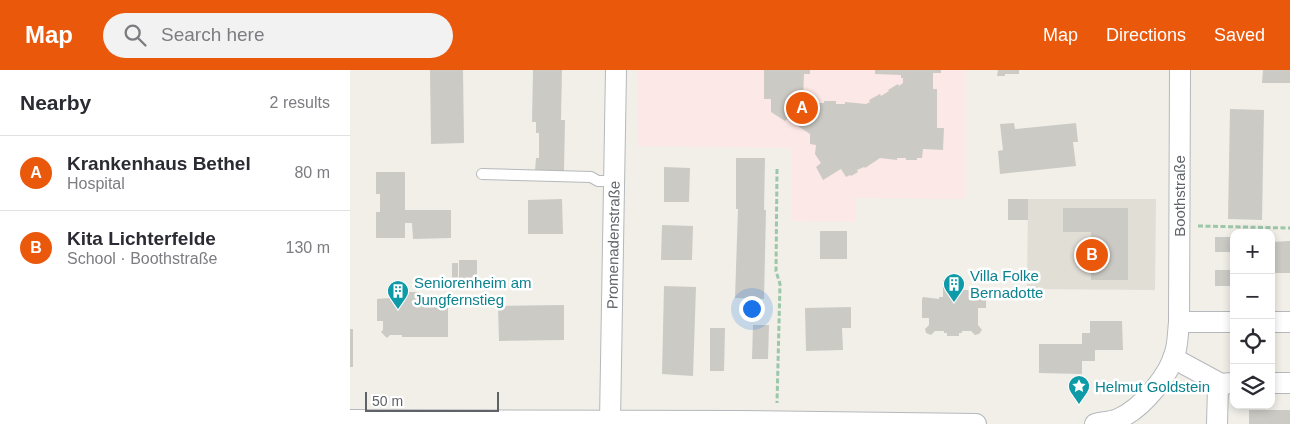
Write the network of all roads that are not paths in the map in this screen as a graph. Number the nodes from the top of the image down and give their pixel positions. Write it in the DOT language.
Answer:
graph roads {
  1 [pos="616,70"];
  2 [pos="1180,70"];
  3 [pos="482,174"];
  4 [pos="614,181"];
  5 [pos="1178,322"];
  6 [pos="1230,322"];
  7 [pos="1275,322"];
  8 [pos="1290,322"];
  9 [pos="1173,358"];
  10 [pos="1275,383"];
  11 [pos="1290,383"];
  12 [pos="1227,384"];
  13 [pos="350,420"];
  14 [pos="610,421"];
  15 [pos="976,424"];
  16 [pos="1095,424"];
  17 [pos="1217,424"];
  1 -- 4 [label="street, Promenadenstraße"];
  2 -- 5 [label="street, Boothstraße"];
  3 -- 4 [label="lane"];
  4 -- 14 [label="street, Promenadenstraße"];
  5 -- 6 [label="street"];
  5 -- 9 [label="street, Boothstraße"];
  7 -- 8 [label="street"];
  9 -- 12 [label="street"];
  9 -- 16 [label="street, Boothstraße"];
  10 -- 11 [label="street"];
  12 -- 17 [label="street"];
  13 -- 14 [label="street"];
  14 -- 15 [label="street"];
}
